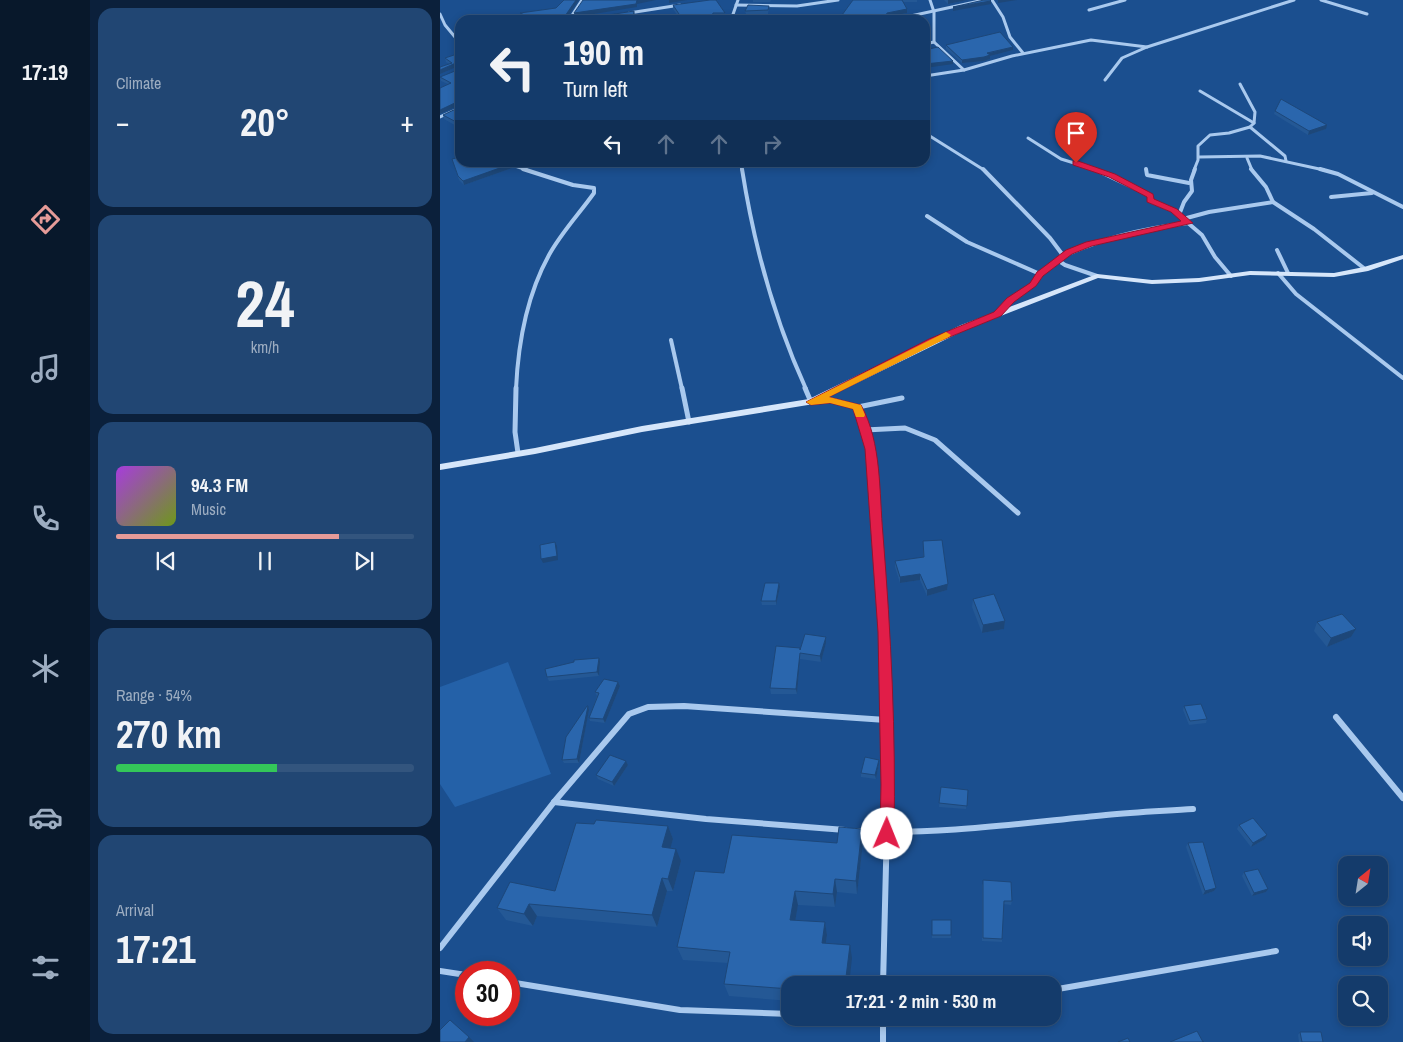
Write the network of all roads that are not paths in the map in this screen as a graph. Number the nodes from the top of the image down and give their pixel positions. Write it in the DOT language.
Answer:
graph roads {
  1 [pos="582,0"];
  2 [pos="738,0"];
  3 [pos="838,0"];
  4 [pos="930,0"];
  5 [pos="984,0"];
  6 [pos="992,0"];
  7 [pos="1125,0"];
  8 [pos="1294,0"];
  9 [pos="1321,0"];
  10 [pos="682,4"];
  11 [pos="736,5"];
  12 [pos="1089,10"];
  13 [pos="934,12"];
  14 [pos="625,13"];
  15 [pos="440,14"];
  16 [pos="1367,14"];
  17 [pos="572,15"];
  18 [pos="733,15"];
  19 [pos="917,15"];
  20 [pos="455,37"];
  21 [pos="934,42"];
  22 [pos="930,43"];
  23 [pos="1147,46"];
  24 [pos="1023,53"];
  25 [pos="964,70"];
  26 [pos="930,75"];
  27 [pos="1105,80"];
  28 [pos="1240,84"];
  29 [pos="1200,91"];
  30 [pos="455,110"];
  31 [pos="440,117"];
  32 [pos="1254,123"];
  33 [pos="1250,127"];
  34 [pos="930,136"];
  35 [pos="1028,138"];
  36 [pos="1199,157"];
  37 [pos="1247,158"];
  38 [pos="1286,161"];
  39 [pos="518,167"];
  40 [pos="742,167"];
  41 [pos="1146,169"];
  42 [pos="1189,183"];
  43 [pos="1372,193"];
  44 [pos="1331,198"];
  45 [pos="1274,202"];
  46 [pos="1403,208"];
  47 [pos="1179,214"];
  48 [pos="927,216"];
  49 [pos="1182,219"];
  50 [pos="1188,223"];
  51 [pos="1277,250"];
  52 [pos="1403,257"];
  53 [pos="1060,259"];
  54 [pos="1365,269"];
  55 [pos="1278,273"];
  56 [pos="1288,273"];
  57 [pos="1040,274"];
  58 [pos="1097,276"];
  59 [pos="1232,276"];
  60 [pos="998,314"];
  61 [pos="671,340"];
  62 [pos="1403,378"];
  63 [pos="902,398"];
  64 [pos="811,402"];
  65 [pos="858,407"];
  66 [pos="689,422"];
  67 [pos="865,430"];
  68 [pos="518,453"];
  69 [pos="440,467"];
  70 [pos="1018,514"];
  71 [pos="1336,717"];
  72 [pos="886,720"];
  73 [pos="1403,798"];
  74 [pos="554,802"];
  75 [pos="1193,809"];
  76 [pos="887,834"];
  77 [pos="440,948"];
  78 [pos="1276,951"];
  79 [pos="440,971"];
  80 [pos="455,974"];
  81 [pos="884,976"];
  82 [pos="520,984"];
  83 [pos="1061,988"];
  84 [pos="781,1014"];
  85 [pos="883,1026"];
  86 [pos="883,1042"];
  1 -- 17 [label="street"];
  2 -- 11 [label="street"];
  3 -- 11 [label="street"];
  4 -- 13 [label="street"];
  5 -- 13 [label="street"];
  6 -- 24 [label="street"];
  7 -- 12 [label="street"];
  8 -- 23 [label="street"];
  9 -- 16 [label="street"];
  10 -- 14 [label="street"];
  11 -- 18 [label="street"];
  13 -- 19 [label="street"];
  13 -- 21 [label="street"];
  15 -- 20 [label="street"];
  21 -- 22 [label="street"];
  21 -- 25 [label="street"];
  23 -- 24 [label="street"];
  23 -- 27 [label="street"];
  24 -- 25 [label="street"];
  25 -- 26 [label="street"];
  28 -- 32 [label="street"];
  29 -- 32 [label="street"];
  30 -- 31 [label="street"];
  32 -- 33 [label="street"];
  33 -- 36 [label="street"];
  33 -- 38 [label="street"];
  34 -- 53 [label="street"];
  35 -- 47 [label="street"];
  36 -- 37 [label="street"];
  36 -- 42 [label="street"];
  37 -- 38 [label="street"];
  37 -- 45 [label="street"];
  38 -- 43 [label="street"];
  39 -- 68 [label="street"];
  40 -- 64 [label="street"];
  41 -- 42 [label="street"];
  42 -- 47 [label="street"];
  43 -- 44 [label="street"];
  43 -- 46 [label="street"];
  45 -- 49 [label="street"];
  45 -- 54 [label="street"];
  47 -- 49 [label="street"];
  48 -- 57 [label="street"];
  49 -- 50 [label="street"];
  50 -- 53 [label="street"];
  50 -- 59 [label="street"];
  51 -- 56 [label="street"];
  52 -- 54 [label="street"];
  53 -- 57 [label="street"];
  53 -- 58 [label="street"];
  54 -- 56 [label="street"];
  55 -- 56 [label="street"];
  55 -- 59 [label="street"];
  55 -- 62 [label="street"];
  57 -- 60 [label="street"];
  58 -- 59 [label="street"];
  58 -- 60 [label="street"];
  60 -- 64 [label="street"];
  61 -- 66 [label="street"];
  63 -- 65 [label="street"];
  64 -- 65 [label="street"];
  64 -- 66 [label="street"];
  65 -- 67 [label="street"];
  66 -- 68 [label="street"];
  67 -- 70 [label="street"];
  67 -- 72 [label="street"];
  68 -- 69 [label="street"];
  71 -- 73 [label="street"];
  72 -- 74 [label="street"];
  72 -- 76 [label="street"];
  74 -- 76 [label="street"];
  74 -- 77 [label="street"];
  75 -- 76 [label="street"];
  76 -- 81 [label="street"];
  78 -- 83 [label="street"];
  79 -- 80 [label="street"];
  82 -- 84 [label="street"];
  85 -- 86 [label="street"];
}
